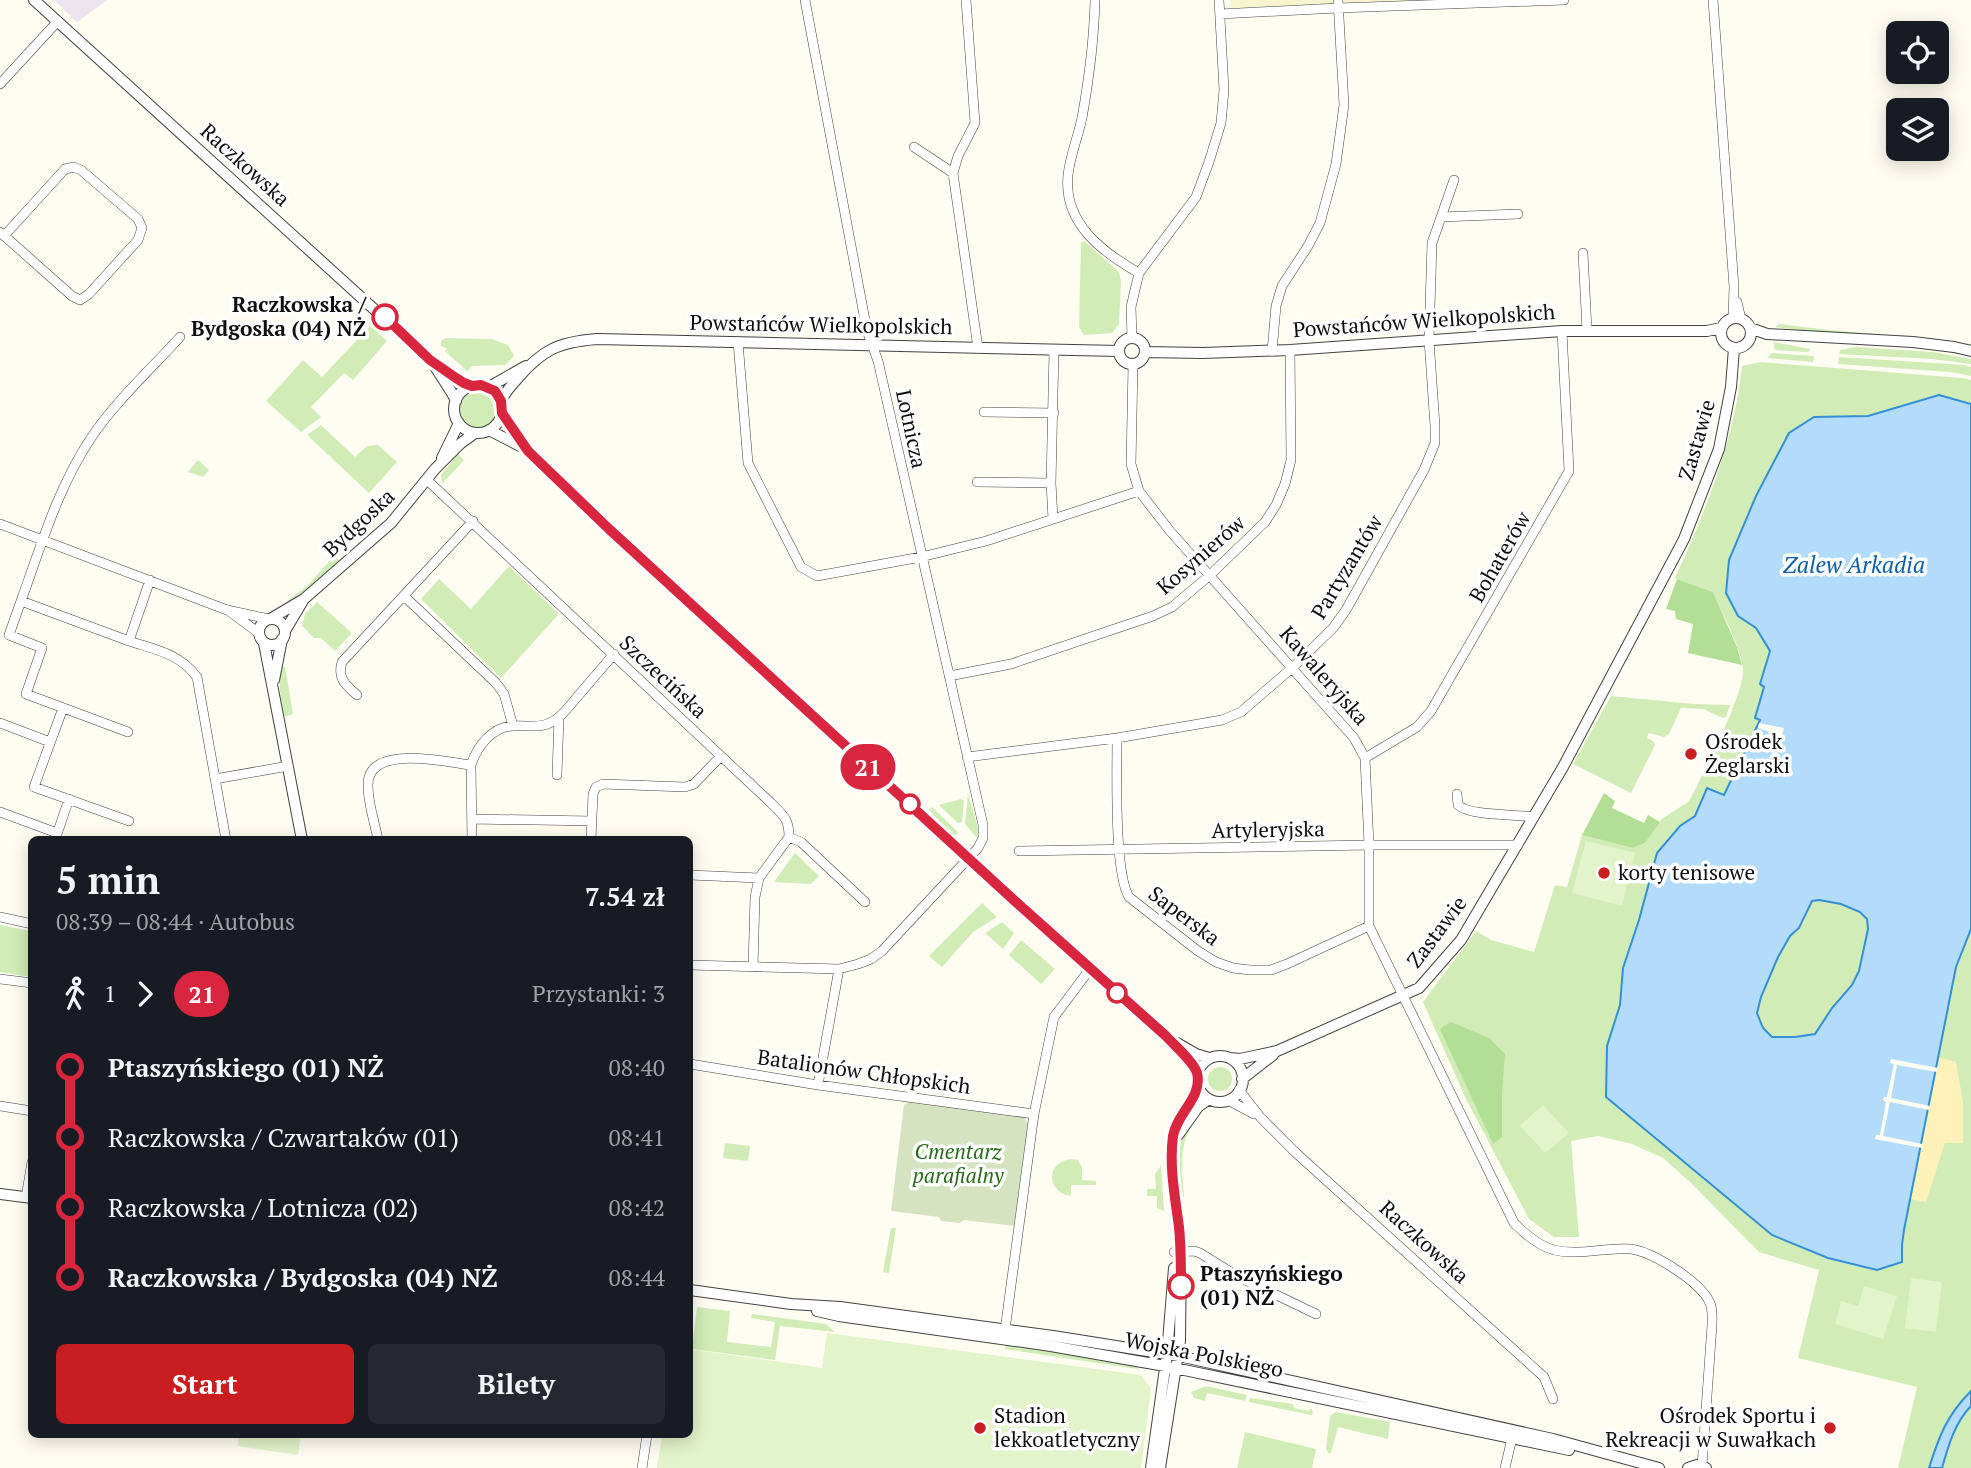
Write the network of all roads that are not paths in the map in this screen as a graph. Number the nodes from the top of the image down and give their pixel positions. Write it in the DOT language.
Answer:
graph roads {
  1 [pos="34,0"];
  2 [pos="806,0"];
  3 [pos="966,0"];
  4 [pos="1095,0"];
  5 [pos="1219,0"];
  6 [pos="1564,0"];
  7 [pos="1713,0"];
  8 [pos="1338,4"];
  9 [pos="1220,14"];
  10 [pos="58,21"];
  11 [pos="0,84"];
  12 [pos="914,147"];
  13 [pos="953,173"];
  14 [pos="1454,180"];
  15 [pos="1518,214"];
  16 [pos="1441,216"];
  17 [pos="2,234"];
  18 [pos="1583,253"];
  19 [pos="1139,273"];
  20 [pos="1737,318"];
  21 [pos="1587,330"];
  22 [pos="1562,331"];
  23 [pos="1721,333"];
  24 [pos="1750,334"];
  25 [pos="180,337"];
  26 [pos="1132,338"];
  27 [pos="1429,340"];
  28 [pos="738,342"];
  29 [pos="871,345"];
  30 [pos="978,348"];
  31 [pos="1737,348"];
  32 [pos="1054,350"];
  33 [pos="1290,350"];
  34 [pos="1119,351"];
  35 [pos="1272,351"];
  36 [pos="1971,351"];
  37 [pos="1145,352"];
  38 [pos="430,360"];
  39 [pos="528,365"];
  40 [pos="1133,365"];
  41 [pos="472,386"];
  42 [pos="489,387"];
  43 [pos="456,401"];
  44 [pos="501,407"];
  45 [pos="984,412"];
  46 [pos="1054,414"];
  47 [pos="459,423"];
  48 [pos="489,430"];
  49 [pos="475,433"];
  50 [pos="528,451"];
  51 [pos="435,469"];
  52 [pos="427,480"];
  53 [pos="977,482"];
  54 [pos="1051,483"];
  55 [pos="1139,491"];
  56 [pos="1053,519"];
  57 [pos="472,521"];
  58 [pos="0,524"];
  59 [pos="43,540"];
  60 [pos="921,557"];
  61 [pos="1209,576"];
  62 [pos="150,579"];
  63 [pos="404,596"];
  64 [pos="304,599"];
  65 [pos="21,601"];
  66 [pos="227,610"];
  67 [pos="271,619"];
  68 [pos="5,633"];
  69 [pos="284,635"];
  70 [pos="262,638"];
  71 [pos="129,640"];
  72 [pos="614,654"];
  73 [pos="1292,668"];
  74 [pos="948,676"];
  75 [pos="273,686"];
  76 [pos="357,695"];
  77 [pos="62,708"];
  78 [pos="559,718"];
  79 [pos="0,723"];
  80 [pos="513,726"];
  81 [pos="128,732"];
  82 [pos="1116,738"];
  83 [pos="50,742"];
  84 [pos="721,756"];
  85 [pos="967,757"];
  86 [pos="1365,758"];
  87 [pos="471,765"];
  88 [pos="288,766"];
  89 [pos="557,775"];
  90 [pos="215,779"];
  91 [pos="1457,794"];
  92 [pos="69,799"];
  93 [pos="0,812"];
  94 [pos="1534,817"];
  95 [pos="472,819"];
  96 [pos="129,821"];
  97 [pos="592,821"];
  98 [pos="54,836"];
  99 [pos="56,836"];
  100 [pos="225,836"];
  101 [pos="301,836"];
  102 [pos="377,836"];
  103 [pos="472,836"];
  104 [pos="591,836"];
  105 [pos="789,837"];
  106 [pos="1369,845"];
  107 [pos="1517,845"];
  108 [pos="1120,850"];
  109 [pos="1019,851"];
  110 [pos="968,859"];
  111 [pos="693,875"];
  112 [pos="759,878"];
  113 [pos="865,902"];
  114 [pos="0,918"];
  115 [pos="28,923"];
  116 [pos="1369,926"];
  117 [pos="693,965"];
  118 [pos="753,967"];
  119 [pos="839,968"];
  120 [pos="1090,969"];
  121 [pos="0,979"];
  122 [pos="28,982"];
  123 [pos="1403,995"];
  124 [pos="1166,1036"];
  125 [pos="1277,1051"];
  126 [pos="1209,1058"];
  127 [pos="1230,1058"];
  128 [pos="693,1064"];
  129 [pos="1197,1074"];
  130 [pos="818,1085"];
  131 [pos="1241,1085"];
  132 [pos="1199,1087"];
  133 [pos="1209,1099"];
  134 [pos="1228,1100"];
  135 [pos="0,1106"];
  136 [pos="28,1110"];
  137 [pos="1034,1114"];
  138 [pos="1261,1118"];
  139 [pos="1172,1147"];
  140 [pos="0,1194"];
  141 [pos="28,1198"];
  142 [pos="1177,1252"];
  143 [pos="693,1290"];
  144 [pos="791,1304"];
  145 [pos="1316,1314"];
  146 [pos="1005,1330"];
  147 [pos="1173,1355"];
  148 [pos="1171,1367"];
  149 [pos="1553,1399"];
  150 [pos="647,1438"];
  151 [pos="1512,1438"];
  152 [pos="1607,1455"];
  153 [pos="1704,1467"];
  154 [pos="642,1468"];
  155 [pos="1151,1468"];
  156 [pos="1160,1468"];
  157 [pos="1505,1468"];
  158 [pos="1659,1468"];
  159 [pos="1688,1468"];
  1 -- 10 [label="street, Raczkowska"];
  2 -- 29 [label="street, Lotnicza"];
  3 -- 13 [label="street"];
  4 -- 19 [label="street"];
  5 -- 9 [label="street"];
  6 -- 8 [label="street"];
  7 -- 20 [label="street"];
  8 -- 9 [label="street"];
  8 -- 35 [label="street"];
  9 -- 19 [label="street"];
  10 -- 11 [label="street"];
  10 -- 38 [label="street, Raczkowska"];
  12 -- 13 [label="street"];
  13 -- 30 [label="street"];
  14 -- 16 [label="street, Partyzantów"];
  15 -- 16 [label="street"];
  16 -- 27 [label="street, Partyzantów"];
  17 -- 17 [label="street"];
  18 -- 21 [label="street"];
  19 -- 26 [label="street"];
  20 -- 23 [label="street"];
  20 -- 24 [label="street"];
  21 -- 22 [label="street, Powstańców Wielkopolskich"];
  21 -- 23 [label="street, Powstańców Wielkopolskich"];
  22 -- 27 [label="street, Powstańców Wielkopolskich"];
  22 -- 86 [label="street, Bohaterów"];
  23 -- 31 [label="street"];
  24 -- 31 [label="street"];
  24 -- 36 [label="street"];
  25 -- 59 [label="street"];
  26 -- 34 [label="street"];
  26 -- 37 [label="street"];
  27 -- 33 [label="street, Powstańców Wielkopolskich"];
  27 -- 73 [label="street, Partyzantów"];
  28 -- 29 [label="street, Powstańców Wielkopolskich"];
  28 -- 39 [label="street, Powstańców Wielkopolskich"];
  28 -- 60 [label="street"];
  29 -- 30 [label="street, Powstańców Wielkopolskich"];
  29 -- 60 [label="street, Lotnicza"];
  30 -- 32 [label="street, Powstańców Wielkopolskich"];
  31 -- 94 [label="street, Zastawie"];
  32 -- 34 [label="street, Powstańców Wielkopolskich"];
  32 -- 46 [label="street"];
  33 -- 35 [label="street, Powstańców Wielkopolskich"];
  33 -- 61 [label="street, Kosynierów"];
  34 -- 40 [label="street"];
  35 -- 37 [label="street, Powstańców Wielkopolskich"];
  37 -- 40 [label="street"];
  38 -- 41 [label="street, Raczkowska"];
  38 -- 43 [label="street, Raczkowska"];
  39 -- 42 [label="street, Powstańców Wielkopolskich"];
  39 -- 44 [label="street, Powstańców Wielkopolskich"];
  40 -- 55 [label="street, Kawaleryjska"];
  41 -- 42 [label="street"];
  41 -- 43 [label="street"];
  42 -- 44 [label="street"];
  43 -- 47 [label="street"];
  44 -- 48 [label="street"];
  44 -- 50 [label="street"];
  45 -- 46 [label="street"];
  46 -- 54 [label="street"];
  47 -- 49 [label="street"];
  47 -- 51 [label="street, Bydgoska"];
  48 -- 49 [label="street"];
  48 -- 50 [label="street"];
  49 -- 51 [label="street, Bydgoska"];
  50 -- 110 [label="street"];
  51 -- 52 [label="street, Bydgoska"];
  52 -- 57 [label="street, Szczecińska"];
  52 -- 64 [label="street, Bydgoska"];
  53 -- 54 [label="street"];
  54 -- 56 [label="street"];
  55 -- 56 [label="street"];
  55 -- 61 [label="street, Kawaleryjska"];
  56 -- 60 [label="street"];
  57 -- 63 [label="street"];
  57 -- 72 [label="street, Szczecińska"];
  58 -- 59 [label="street"];
  59 -- 62 [label="street"];
  59 -- 65 [label="street"];
  60 -- 74 [label="street, Lotnicza"];
  61 -- 73 [label="street, Kawaleryjska"];
  61 -- 74 [label="street, Kosynierów"];
  62 -- 66 [label="street"];
  62 -- 71 [label="street"];
  63 -- 76 [label="street"];
  63 -- 80 [label="street"];
  64 -- 67 [label="street, Bydgoska"];
  64 -- 69 [label="street, Bydgoska"];
  65 -- 68 [label="street"];
  65 -- 71 [label="street"];
  66 -- 67 [label="street"];
  66 -- 70 [label="street"];
  67 -- 69 [label="street"];
  67 -- 70 [label="street"];
  68 -- 77 [label="street"];
  69 -- 70 [label="street"];
  69 -- 75 [label="street, Bydgoska"];
  70 -- 75 [label="street, Bydgoska"];
  71 -- 90 [label="street"];
  72 -- 78 [label="street"];
  72 -- 84 [label="street, Szczecińska"];
  73 -- 82 [label="street, Partyzantów"];
  73 -- 86 [label="street, Kawaleryjska"];
  74 -- 85 [label="street, Lotnicza"];
  75 -- 88 [label="street, Bydgoska"];
  77 -- 81 [label="street"];
  77 -- 83 [label="street"];
  78 -- 80 [label="street"];
  78 -- 89 [label="street"];
  79 -- 83 [label="street"];
  80 -- 87 [label="street"];
  82 -- 85 [label="street, Partyzantów"];
  82 -- 108 [label="street, Saperska"];
  83 -- 92 [label="street"];
  84 -- 97 [label="street"];
  84 -- 105 [label="street, Szczecińska"];
  85 -- 110 [label="street, Lotnicza"];
  86 -- 106 [label="street, Kawaleryjska"];
  87 -- 95 [label="street"];
  87 -- 102 [label="street"];
  88 -- 90 [label="street"];
  88 -- 101 [label="street, Bydgoska"];
  90 -- 100 [label="street"];
  91 -- 94 [label="street"];
  92 -- 96 [label="street"];
  92 -- 99 [label="street"];
  93 -- 98 [label="street"];
  94 -- 107 [label="street, Zastawie"];
  95 -- 97 [label="street"];
  95 -- 103 [label="street"];
  97 -- 104 [label="street"];
  105 -- 112 [label="street"];
  105 -- 113 [label="street"];
  106 -- 107 [label="street, Artyleryjska"];
  106 -- 108 [label="street, Artyleryjska"];
  106 -- 116 [label="street, Kawaleryjska"];
  107 -- 123 [label="street, Zastawie"];
  108 -- 109 [label="street, Artyleryjska"];
  108 -- 116 [label="street, Saperska"];
  110 -- 119 [label="street, Lotnicza"];
  110 -- 120 [label="street"];
  111 -- 112 [label="street"];
  112 -- 118 [label="street"];
  114 -- 115 [label="street"];
  116 -- 123 [label="street, Kawaleryjska"];
  117 -- 118 [label="street, Lotnicza"];
  118 -- 119 [label="street, Lotnicza"];
  119 -- 130 [label="street"];
  120 -- 124 [label="street"];
  120 -- 137 [label="street"];
  121 -- 122 [label="street"];
  123 -- 125 [label="street"];
  123 -- 153 [label="street, Zastawie"];
  124 -- 126 [label="street"];
  124 -- 129 [label="street"];
  125 -- 127 [label="street"];
  125 -- 131 [label="street"];
  126 -- 127 [label="street"];
  126 -- 129 [label="street"];
  127 -- 131 [label="street"];
  128 -- 130 [label="street, Batalionów Chłopskich"];
  129 -- 132 [label="street"];
  130 -- 137 [label="street, Batalionów Chłopskich"];
  131 -- 134 [label="street"];
  131 -- 138 [label="street, Raczkowska"];
  132 -- 133 [label="street"];
  132 -- 139 [label="street"];
  133 -- 134 [label="street"];
  133 -- 139 [label="street"];
  134 -- 138 [label="street, Raczkowska"];
  135 -- 136 [label="street"];
  137 -- 146 [label="street"];
  138 -- 149 [label="street, Raczkowska"];
  139 -- 142 [label="street"];
  140 -- 141 [label="street"];
  142 -- 145 [label="street"];
  142 -- 147 [label="street"];
  143 -- 144 [label="street, Wojska Polskiego"];
  144 -- 146 [label="street, Wojska Polskiego"];
  144 -- 148 [label="street, Wojska Polskiego"];
  146 -- 147 [label="street, Wojska Polskiego"];
  147 -- 148 [label="street"];
  147 -- 152 [label="street, Wojska Polskiego"];
  148 -- 151 [label="street, Wojska Polskiego"];
  148 -- 155 [label="street"];
  148 -- 156 [label="street"];
  150 -- 154 [label="street"];
  151 -- 152 [label="street, Wojska Polskiego"];
  151 -- 157 [label="street"];
  152 -- 158 [label="street"];
  153 -- 159 [label="street"];
}
